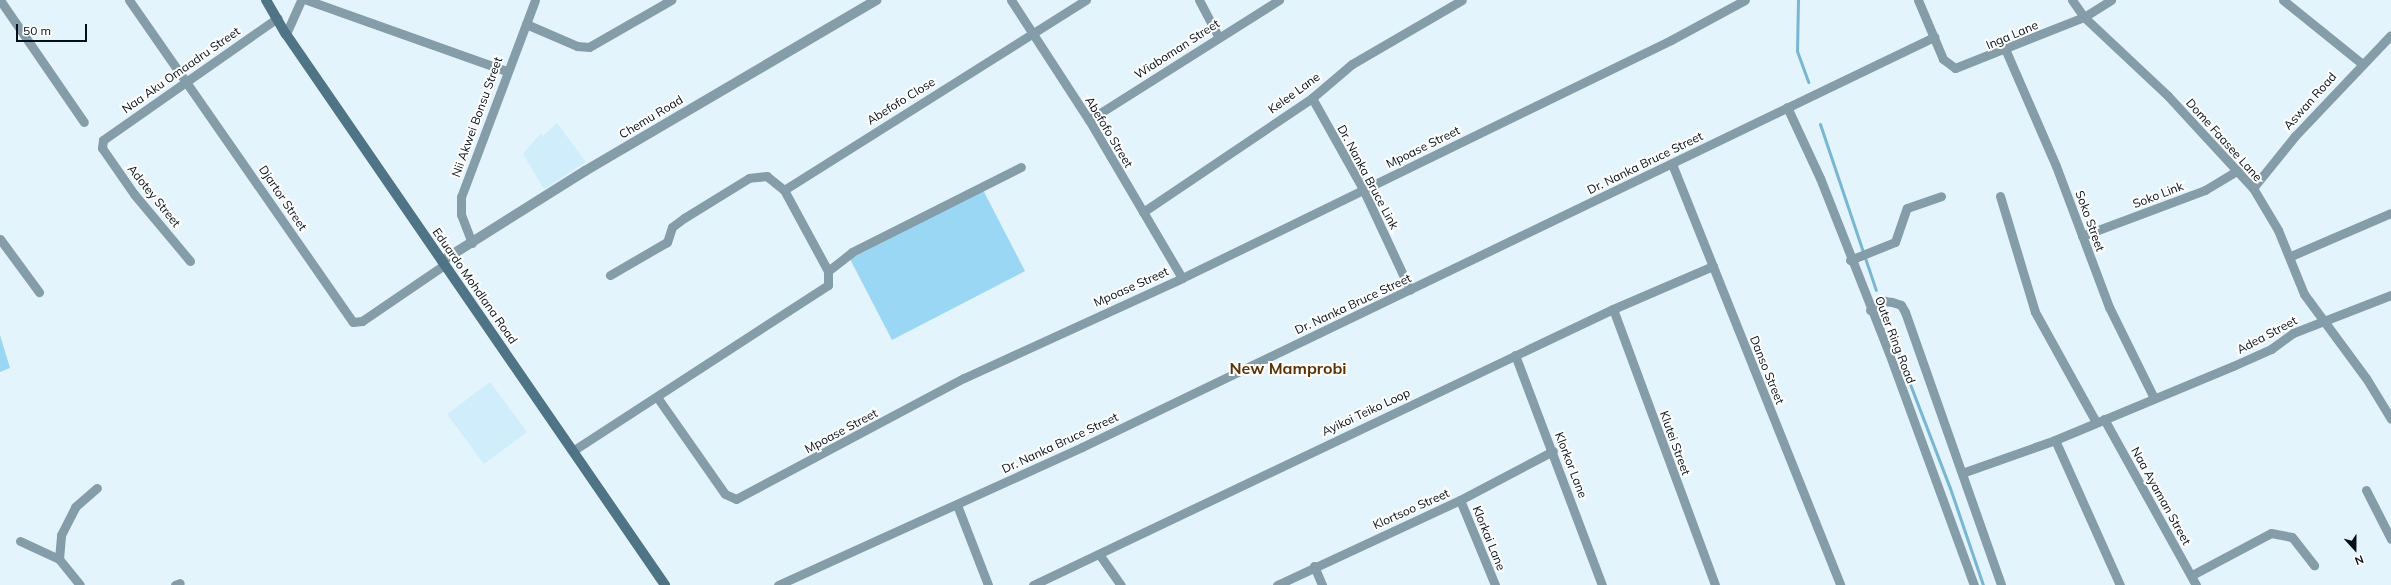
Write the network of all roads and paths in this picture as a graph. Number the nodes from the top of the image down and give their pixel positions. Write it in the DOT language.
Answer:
graph roads {
  1 [pos="0,0"];
  2 [pos="129,0"];
  3 [pos="266,0"];
  4 [pos="301,0"];
  5 [pos="307,0"];
  6 [pos="535,0"];
  7 [pos="671,0"];
  8 [pos="876,0"];
  9 [pos="1011,0"];
  10 [pos="1086,0"];
  11 [pos="1198,0"];
  12 [pos="1279,0"];
  13 [pos="1462,0"];
  14 [pos="1745,0"];
  15 [pos="1918,0"];
  16 [pos="2072,0"];
  17 [pos="2111,0"];
  18 [pos="2283,0"];
  19 [pos="277,18"];
  20 [pos="2084,18"];
  21 [pos="526,24"];
  22 [pos="1032,33"];
  23 [pos="286,34"];
  24 [pos="2391,35"];
  25 [pos="1218,36"];
  26 [pos="1934,37"];
  27 [pos="2006,50"];
  28 [pos="2361,63"];
  29 [pos="506,71"];
  30 [pos="184,80"];
  31 [pos="1312,98"];
  32 [pos="1787,107"];
  33 [pos="1089,120"];
  34 [pos="84,122"];
  35 [pos="102,144"];
  36 [pos="1672,164"];
  37 [pos="1021,167"];
  38 [pos="2238,170"];
  39 [pos="2253,188"];
  40 [pos="1363,189"];
  41 [pos="784,190"];
  42 [pos="1941,196"];
  43 [pos="2000,196"];
  44 [pos="1143,212"];
  45 [pos="2391,213"];
  46 [pos="2082,236"];
  47 [pos="0,239"];
  48 [pos="472,243"];
  49 [pos="2291,256"];
  50 [pos="1850,260"];
  51 [pos="190,261"];
  52 [pos="443,263"];
  53 [pos="1712,266"];
  54 [pos="828,272"];
  55 [pos="610,274"];
  56 [pos="1182,278"];
  57 [pos="1410,290"];
  58 [pos="39,292"];
  59 [pos="2391,295"];
  60 [pos="1613,309"];
  61 [pos="1870,310"];
  62 [pos="2323,320"];
  63 [pos="1515,355"];
  64 [pos="657,397"];
  65 [pos="2154,398"];
  66 [pos="2391,419"];
  67 [pos="2100,420"];
  68 [pos="2055,440"];
  69 [pos="574,450"];
  70 [pos="1553,451"];
  71 [pos="1962,473"];
  72 [pos="97,488"];
  73 [pos="2366,490"];
  74 [pos="1460,500"];
  75 [pos="957,505"];
  76 [pos="2391,539"];
  77 [pos="20,541"];
  78 [pos="1099,554"];
  79 [pos="59,559"];
  80 [pos="2314,565"];
  81 [pos="1314,566"];
  82 [pos="2192,575"];
  83 [pos="80,585"];
  84 [pos="665,585"];
  85 [pos="778,585"];
  86 [pos="988,585"];
  87 [pos="1033,585"];
  88 [pos="1121,585"];
  89 [pos="1277,585"];
  90 [pos="1322,585"];
  91 [pos="1495,585"];
  92 [pos="1602,585"];
  93 [pos="1715,585"];
  94 [pos="1840,585"];
  95 [pos="1974,585"];
  96 [pos="2001,585"];
  97 [pos="2120,585"];
  98 [pos="2196,585"];
  1 -- 34 [label="street"];
  2 -- 30 [label="street, Djartor Street"];
  3 -- 19 [label="main road, Eduardo Mohdlana Road"];
  4 -- 23 [label="street"];
  5 -- 29 [label="street"];
  6 -- 21 [label="street, Nii Akwei Bonsu Street"];
  7 -- 21 [label="street"];
  8 -- 48 [label="street, Chemu Road"];
  9 -- 22 [label="street, Abefofo Street"];
  10 -- 22 [label="street, Abefofo Close"];
  11 -- 25 [label="street"];
  12 -- 25 [label="street, Wiaboman Street"];
  13 -- 31 [label="street, Kelee Lane"];
  14 -- 40 [label="street, Mpoase Street"];
  15 -- 26 [label="street"];
  16 -- 20 [label="street, Dome Faasee Lane"];
  17 -- 20 [label="street, Inga Lane"];
  18 -- 28 [label="street"];
  19 -- 23 [label="main road, Eduardo Mohdlana Road"];
  19 -- 30 [label="street, Naa Aku Omaadru Street"];
  20 -- 27 [label="street, Inga Lane"];
  20 -- 38 [label="street, Dome Faasee Lane"];
  21 -- 29 [label="street, Nii Akwei Bonsu Street"];
  22 -- 33 [label="street, Abefofo Street"];
  22 -- 41 [label="street, Abefofo Close"];
  23 -- 52 [label="main road, Eduardo Mohdlana Road"];
  24 -- 28 [label="street, Aswan Road"];
  25 -- 33 [label="street, Wiaboman Street"];
  26 -- 27 [label="street, Inga Lane"];
  26 -- 32 [label="street, Dr. Nanka Bruce Street"];
  27 -- 46 [label="street, Soko Street"];
  28 -- 39 [label="street, Aswan Road"];
  29 -- 48 [label="street, Nii Akwei Bonsu Street"];
  30 -- 35 [label="street, Naa Aku Omaadru Street"];
  30 -- 52 [label="street, Djartor Street"];
  31 -- 40 [label="street, Dr. Nanka Bruce Link"];
  31 -- 44 [label="street, Kelee Lane"];
  32 -- 36 [label="street, Dr. Nanka Bruce Street"];
  32 -- 50 [label="street, Outer Ring Road"];
  33 -- 44 [label="street, Abefofo Street"];
  35 -- 51 [label="street, Adotey Street"];
  36 -- 53 [label="street, Danso Street"];
  36 -- 57 [label="street, Dr. Nanka Bruce Street"];
  37 -- 54 [label="street"];
  38 -- 39 [label="street, Dome Faasee Lane"];
  38 -- 46 [label="street, Soko Link"];
  39 -- 49 [label="street, Dome Faasee Lane"];
  40 -- 56 [label="street, Mpoase Street"];
  40 -- 57 [label="street, Dr. Nanka Bruce Link"];
  41 -- 54 [label="street"];
  41 -- 55 [label="street"];
  42 -- 50 [label="street"];
  43 -- 67 [label="street, Naa Ayaman Street"];
  44 -- 56 [label="street, Abefofo Street"];
  45 -- 49 [label="street"];
  46 -- 65 [label="street, Soko Street"];
  47 -- 58 [label="street"];
  48 -- 52 [label="street, Chemu Road"];
  49 -- 62 [label="street, Dome Faasee Lane"];
  50 -- 61 [label="street, Outer Ring Road"];
  52 -- 69 [label="main road, Eduardo Mohdlana Road"];
  53 -- 60 [label="street, Ayikoi Teiko Loop"];
  53 -- 94 [label="street, Danso Street"];
  54 -- 64 [label="street"];
  56 -- 64 [label="street, Mpoase Street"];
  57 -- 75 [label="street, Dr. Nanka Bruce Street"];
  59 -- 62 [label="street, Adea Street"];
  60 -- 63 [label="street, Ayikoi Teiko Loop"];
  60 -- 93 [label="street, Klutei Street"];
  61 -- 71 [label="street"];
  61 -- 95 [label="street, Outer Ring Road"];
  62 -- 65 [label="street, Adea Street"];
  62 -- 66 [label="street, Dome Faasee Lane"];
  63 -- 70 [label="street, Klorkor Lane"];
  63 -- 78 [label="street, Ayikoi Teiko Loop"];
  64 -- 69 [label="street"];
  65 -- 67 [label="street, Adea Street"];
  67 -- 68 [label="street, Adea Street"];
  67 -- 82 [label="street, Naa Ayaman Street"];
  68 -- 71 [label="street, Adea Street"];
  68 -- 97 [label="street"];
  69 -- 84 [label="main road, Eduardo Mohdlana Road"];
  70 -- 74 [label="street, Klortsoo Street"];
  70 -- 92 [label="street, Klorkor Lane"];
  71 -- 96 [label="street"];
  72 -- 79 [label="street"];
  73 -- 76 [label="street"];
  74 -- 81 [label="street, Klortsoo Street"];
  74 -- 91 [label="street, Klorkai Lane"];
  75 -- 85 [label="street, Dr. Nanka Bruce Street"];
  75 -- 86 [label="street"];
  77 -- 79 [label="street"];
  78 -- 87 [label="street, Ayikoi Teiko Loop"];
  78 -- 88 [label="street"];
  79 -- 83 [label="street"];
  80 -- 82 [label="street"];
  81 -- 89 [label="street, Klortsoo Street"];
  81 -- 90 [label="street"];
  82 -- 98 [label="street, Naa Ayaman Street"];
}
